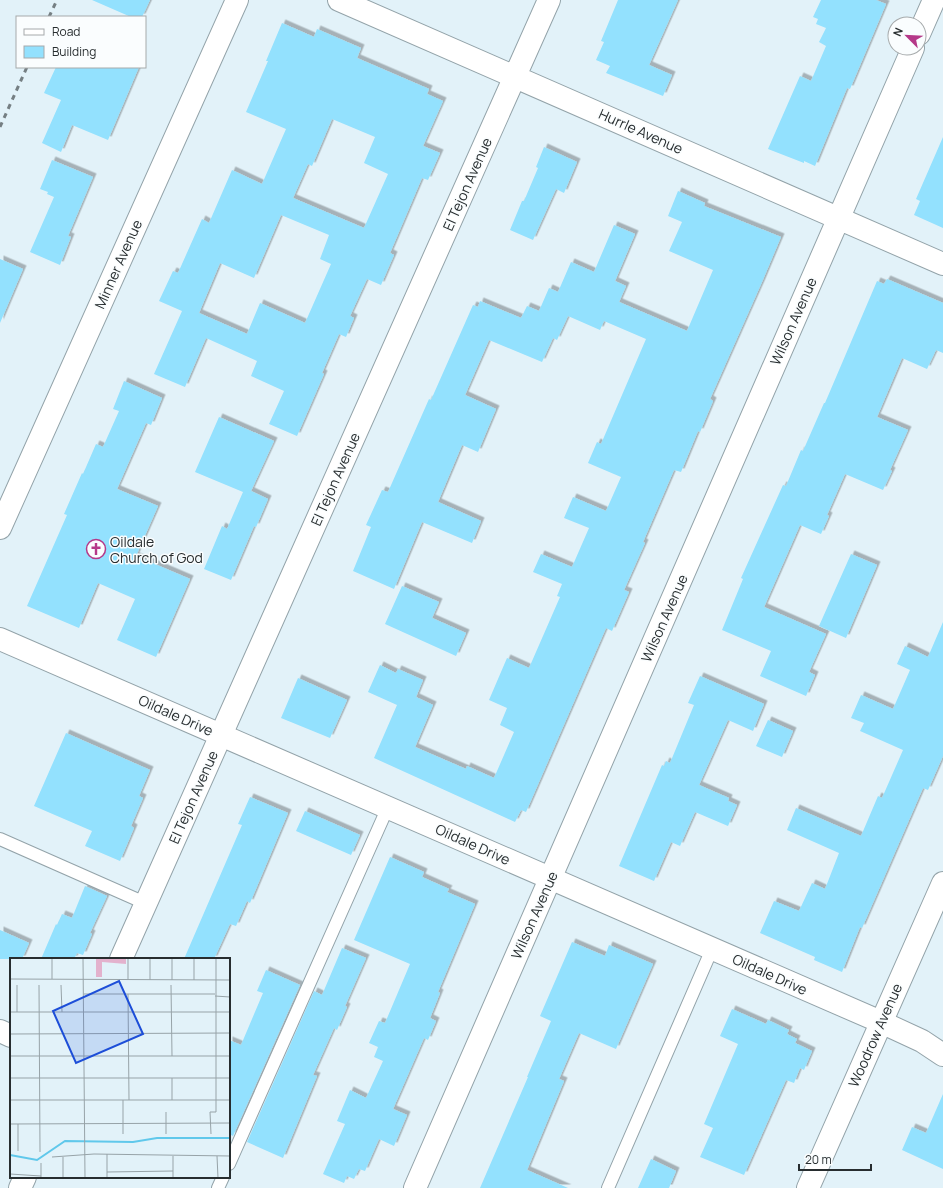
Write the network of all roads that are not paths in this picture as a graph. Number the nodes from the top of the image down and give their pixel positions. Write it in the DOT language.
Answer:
graph roads {
  1 [pos="237,0"];
  2 [pos="339,0"];
  3 [pos="550,0"];
  4 [pos="934,0"];
  5 [pos="927,16"];
  6 [pos="909,56"];
  7 [pos="515,76"];
  8 [pos="838,218"];
  9 [pos="943,264"];
  10 [pos="0,528"];
  11 [pos="0,638"];
  12 [pos="220,735"];
  13 [pos="388,807"];
  14 [pos="0,839"];
  15 [pos="550,878"];
  16 [pos="943,883"];
  17 [pos="145,903"];
  18 [pos="712,949"];
  19 [pos="120,958"];
  20 [pos="881,1022"];
  21 [pos="0,1032"];
  22 [pos="10,1036"];
  23 [pos="943,1054"];
  24 [pos="230,1162"];
  25 [pos="25,1178"];
  26 [pos="223,1178"];
  27 [pos="20,1188"];
  28 [pos="218,1188"];
  29 [pos="415,1188"];
  30 [pos="608,1188"];
  31 [pos="808,1188"];
  1 -- 10 [label="street, Minner Avenue"];
  2 -- 7 [label="street, Hurrle Avenue"];
  3 -- 7 [label="street, El Tejon Avenue"];
  4 -- 5 [label="street"];
  6 -- 8 [label="street, Wilson Avenue"];
  7 -- 8 [label="street, Hurrle Avenue"];
  7 -- 12 [label="street, El Tejon Avenue"];
  8 -- 9 [label="street, Hurrle Avenue"];
  8 -- 15 [label="street, Wilson Avenue"];
  11 -- 12 [label="street, Oildale Drive"];
  12 -- 13 [label="street, Oildale Drive"];
  12 -- 17 [label="street, El Tejon Avenue"];
  13 -- 15 [label="street, Oildale Drive"];
  13 -- 24 [label="lane"];
  14 -- 17 [label="lane"];
  15 -- 18 [label="street, Oildale Drive"];
  15 -- 29 [label="street, Wilson Avenue"];
  16 -- 20 [label="street, Woodrow Avenue"];
  17 -- 19 [label="street, El Tejon Avenue"];
  18 -- 20 [label="street, Oildale Drive"];
  18 -- 30 [label="lane"];
  20 -- 23 [label="street, Oildale Drive"];
  20 -- 31 [label="street, Woodrow Avenue"];
  21 -- 22 [label="street"];
  25 -- 27 [label="street"];
  26 -- 28 [label="lane"];
}
